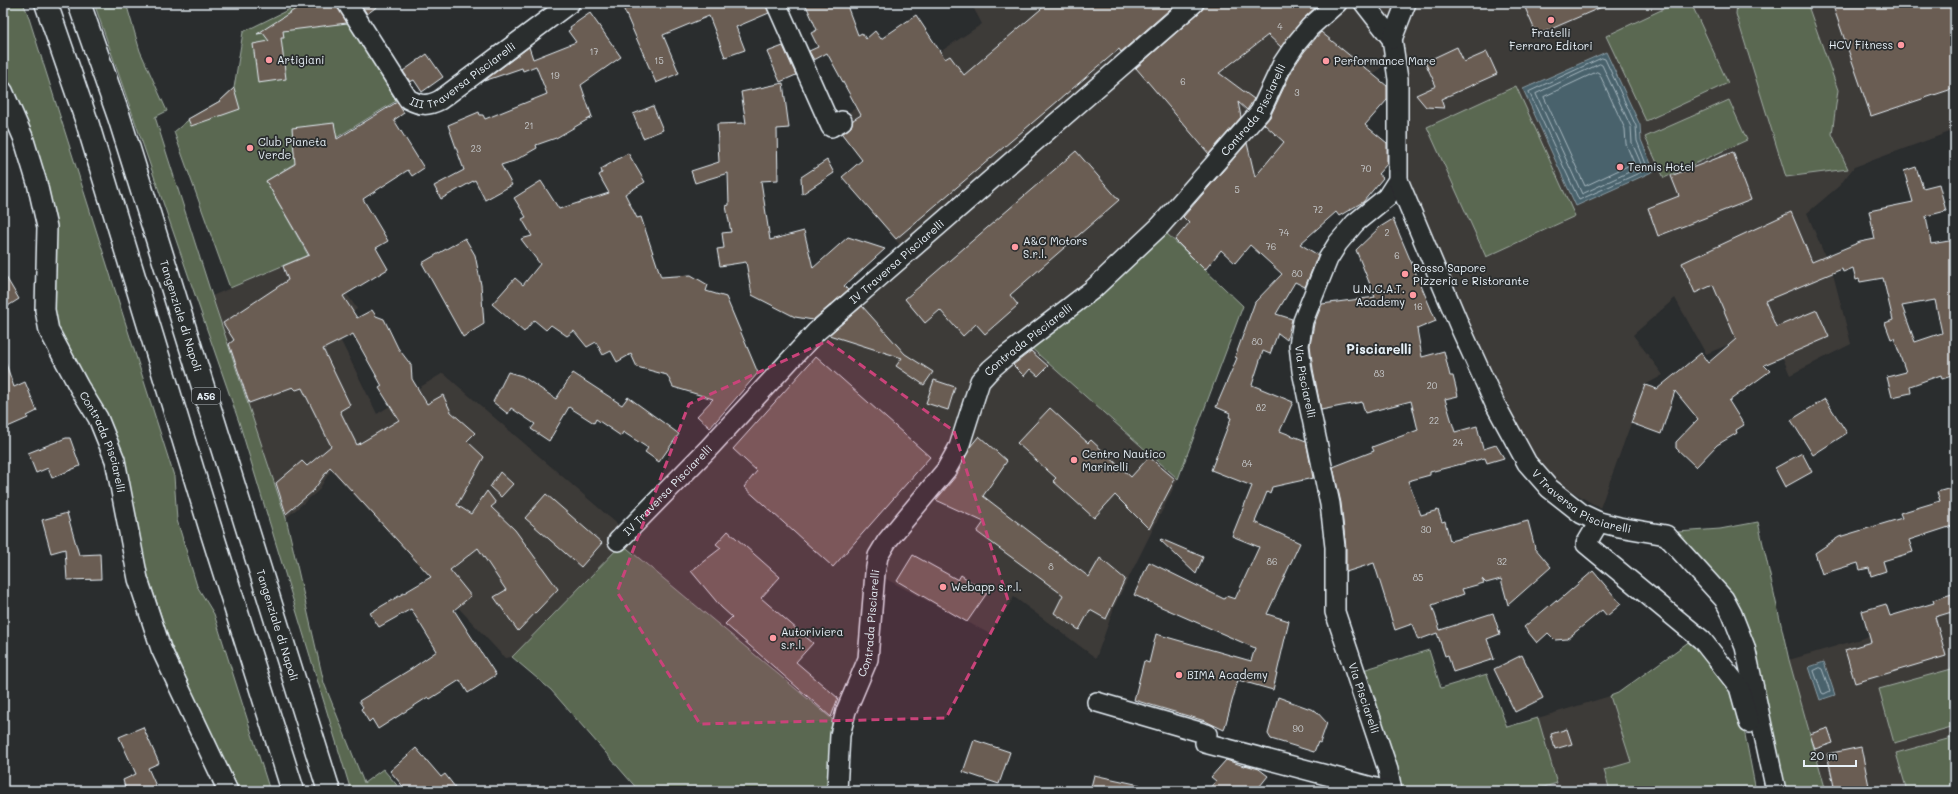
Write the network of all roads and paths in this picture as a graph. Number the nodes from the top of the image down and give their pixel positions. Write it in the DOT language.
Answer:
graph roads {
  1 [pos="46,3"];
  2 [pos="79,3"];
  3 [pos="347,3"];
  4 [pos="570,3"];
  5 [pos="776,3"];
  6 [pos="1194,3"];
  7 [pos="1337,3"];
  8 [pos="1364,3"];
  9 [pos="1406,3"];
  10 [pos="1392,39"];
  11 [pos="3,91"];
  12 [pos="842,121"];
  13 [pos="1398,180"];
  14 [pos="1599,522"];
  15 [pos="618,541"];
  16 [pos="1097,702"];
  17 [pos="228,791"];
  18 [pos="293,791"];
  19 [pos="329,791"];
  20 [pos="837,791"];
  21 [pos="1387,791"];
  22 [pos="1392,791"];
  23 [pos="1763,791"];
  24 [pos="1776,791"];
  1 -- 18 [label="highway"];
  2 -- 19 [label="highway, Tangenziale di Napoli / A56"];
  3 -- 4 [label="street, III Traversa Pisciarelli"];
  5 -- 12 [label="street"];
  6 -- 15 [label="street, IV Traversa Pisciarelli"];
  7 -- 20 [label="street, Contrada Pisciarelli"];
  8 -- 10 [label="street"];
  9 -- 10 [label="street"];
  10 -- 13 [label="street"];
  11 -- 17 [label="street, Contrada Pisciarelli"];
  13 -- 14 [label="street, V Traversa Pisciarelli"];
  13 -- 22 [label="street, Via Pisciarelli"];
  14 -- 23 [label="street"];
  14 -- 24 [label="street, V Traversa Pisciarelli"];
  16 -- 21 [label="street"];
}
